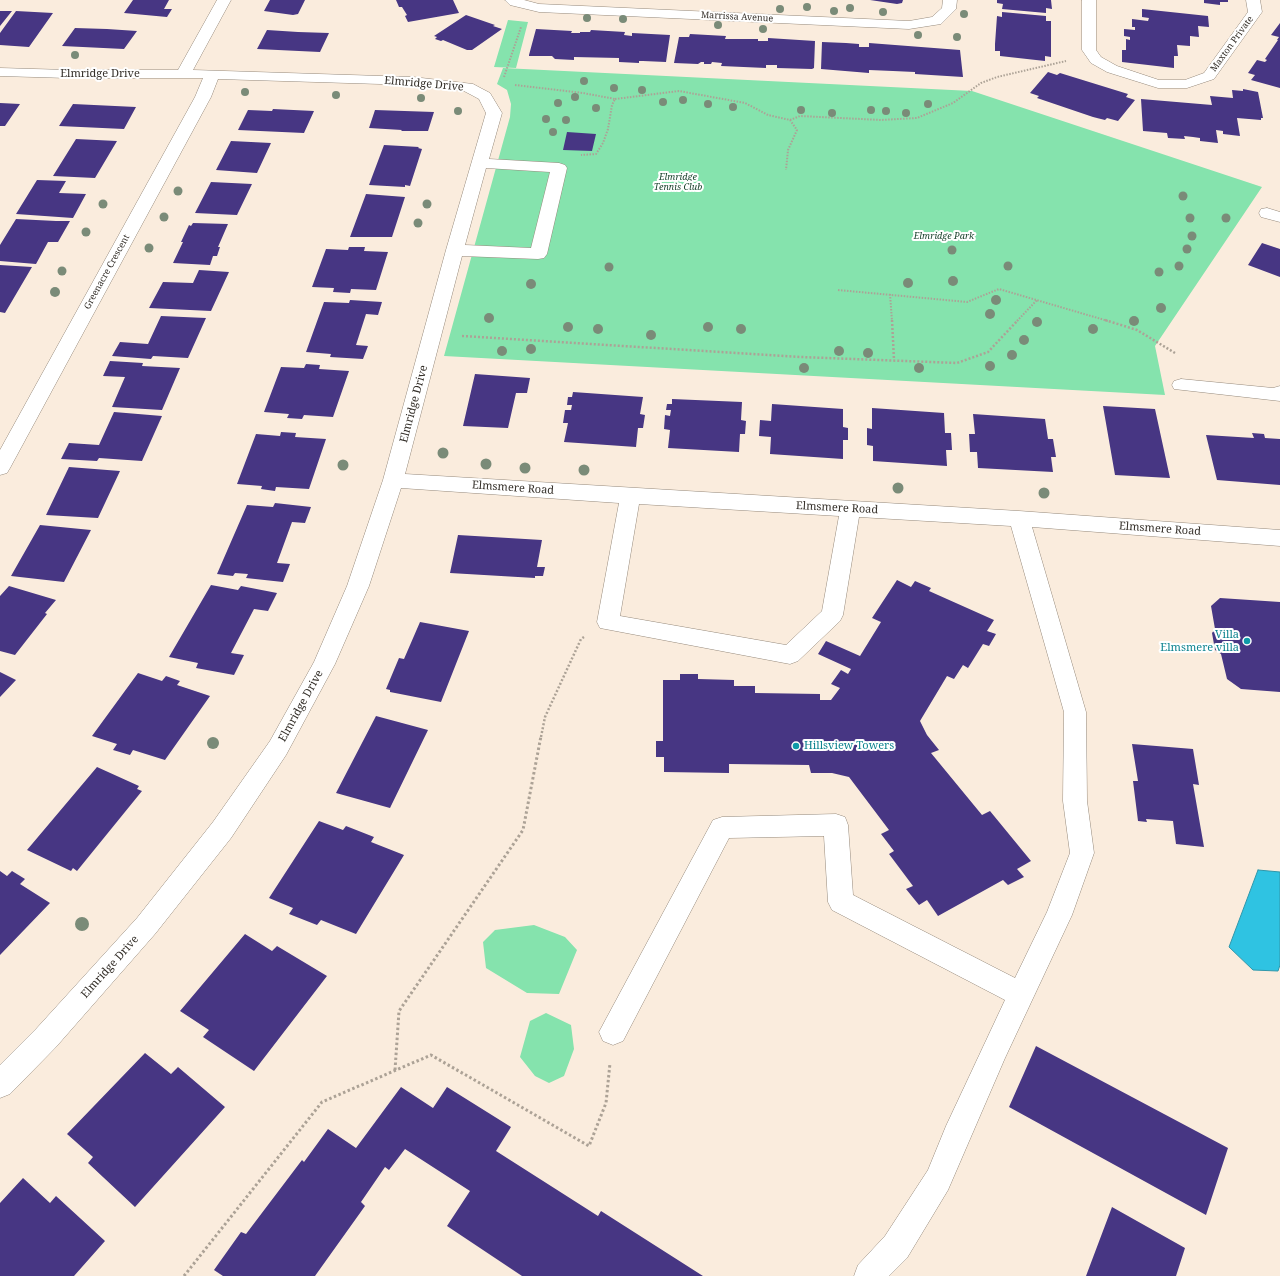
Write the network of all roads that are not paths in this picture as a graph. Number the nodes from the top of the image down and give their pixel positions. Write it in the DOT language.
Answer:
graph roads {
  1 [pos="224,0"];
  2 [pos="512,0"];
  3 [pos="950,0"];
  4 [pos="1089,0"];
  5 [pos="1252,0"];
  6 [pos="0,72"];
  7 [pos="184,74"];
  8 [pos="212,74"];
  9 [pos="480,164"];
  10 [pos="455,250"];
  11 [pos="1181,385"];
  12 [pos="1280,392"];
  13 [pos="0,468"];
  14 [pos="393,480"];
  15 [pos="630,496"];
  16 [pos="850,509"];
  17 [pos="1019,519"];
  18 [pos="1280,538"];
  19 [pos="1021,995"];
  20 [pos="613,1032"];
  21 [pos="0,1084"];
  22 [pos="869,1276"];
  1 -- 7 [label="street"];
  2 -- 3 [label="street, Marrissa Avenue"];
  4 -- 5 [label="street, Maxton Private"];
  6 -- 7 [label="street, Elmridge Drive"];
  7 -- 8 [label="street, Elmridge Drive"];
  8 -- 9 [label="street, Elmridge Drive"];
  8 -- 13 [label="street, Greenacre Crescent"];
  9 -- 10 [label="street, Elmridge Drive"];
  9 -- 10 [label="street"];
  10 -- 14 [label="street, Elmridge Drive"];
  11 -- 12 [label="street"];
  14 -- 15 [label="street, Elmsmere Road"];
  14 -- 21 [label="street, Elmridge Drive"];
  15 -- 16 [label="street, Elmsmere Road"];
  15 -- 16 [label="street"];
  16 -- 17 [label="street, Elmsmere Road"];
  17 -- 18 [label="street, Elmsmere Road"];
  17 -- 19 [label="street"];
  19 -- 20 [label="street"];
  19 -- 22 [label="street"];
}
